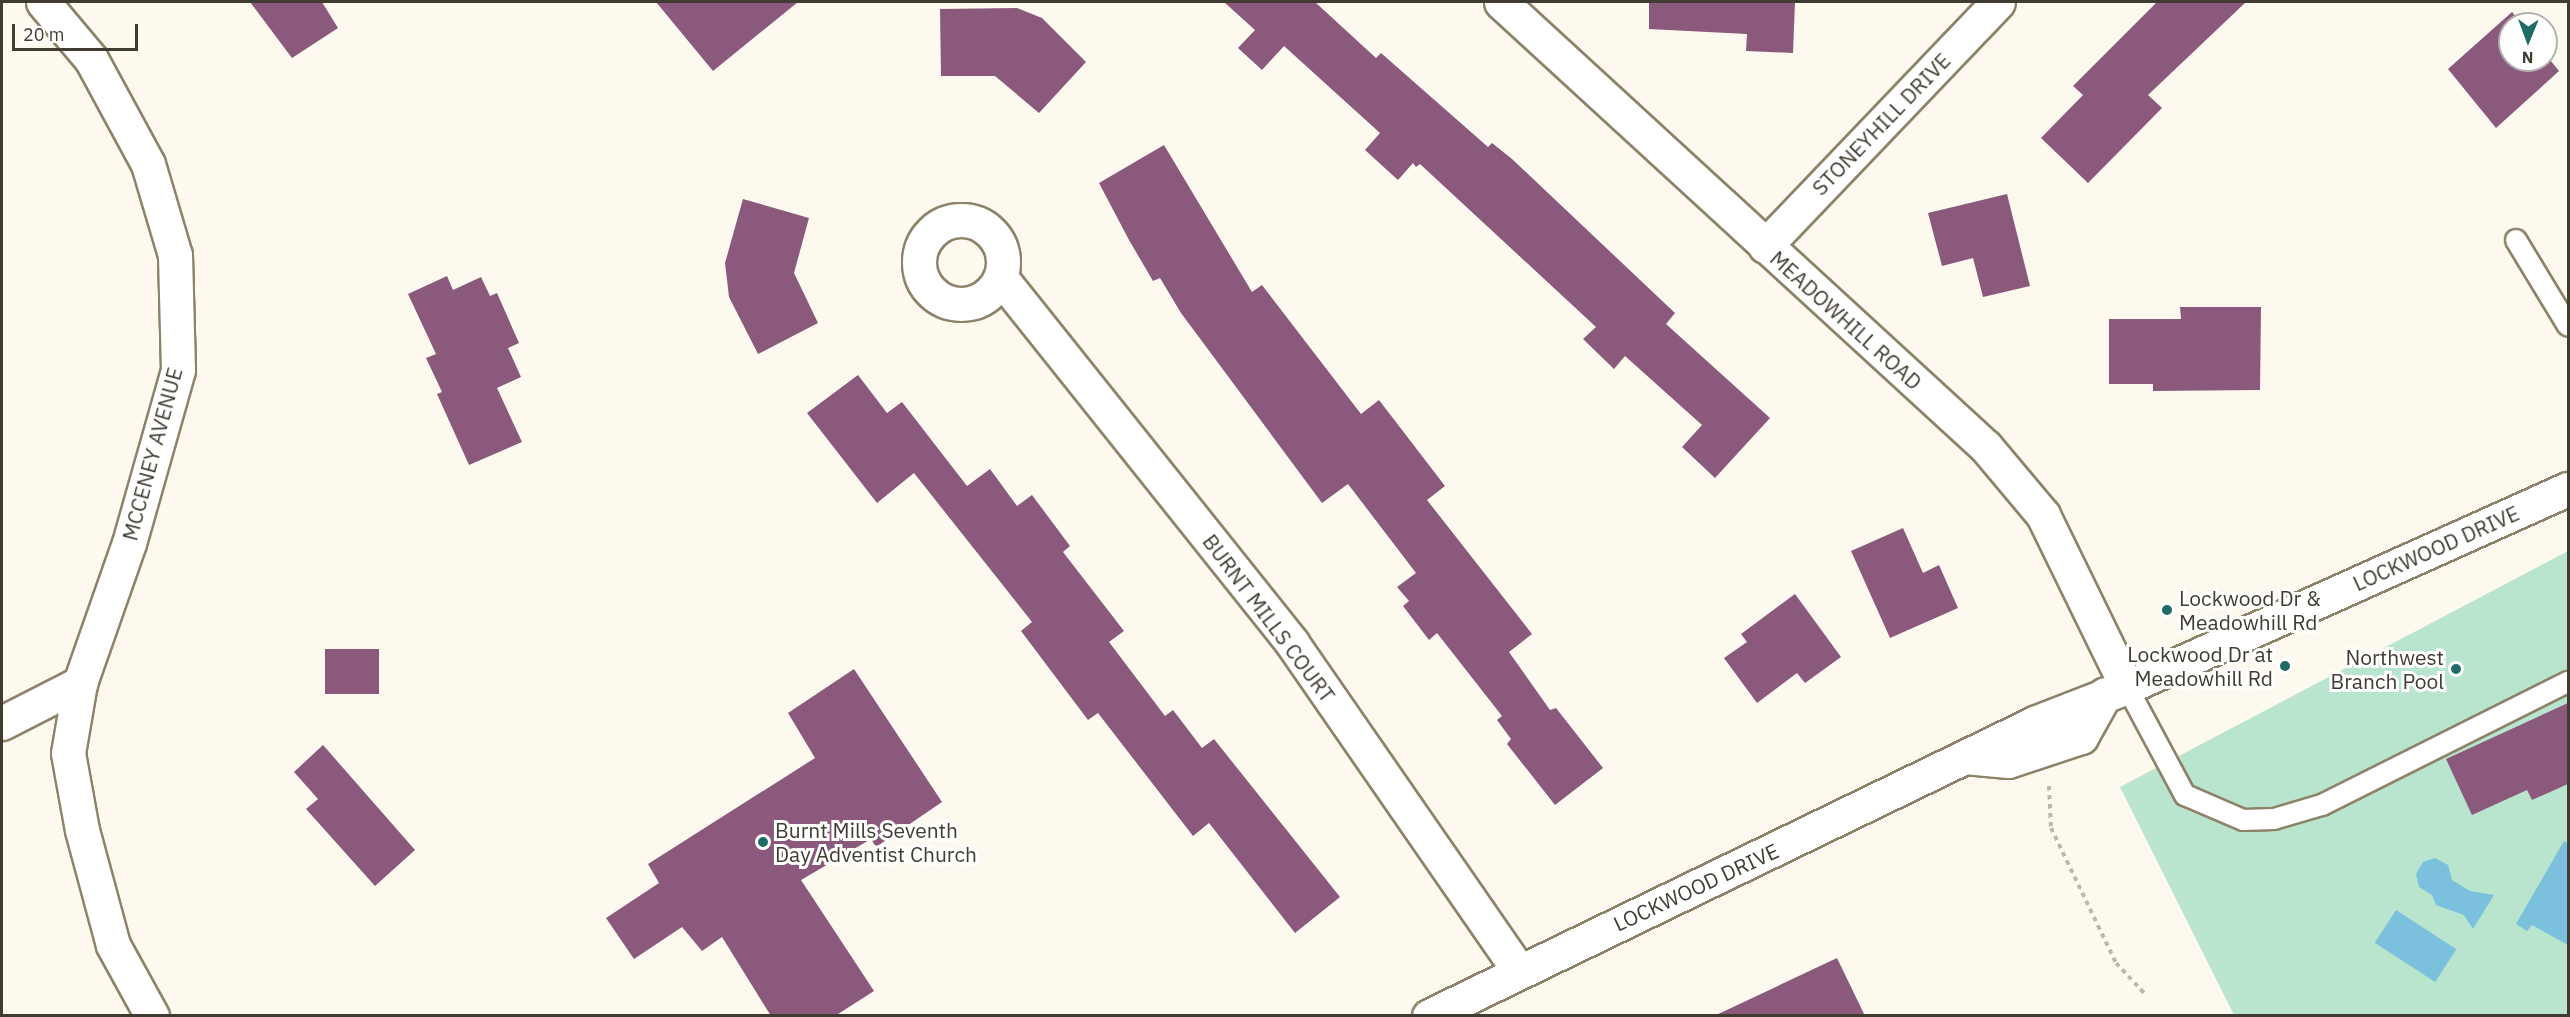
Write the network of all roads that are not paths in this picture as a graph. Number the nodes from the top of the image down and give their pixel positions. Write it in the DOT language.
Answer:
graph roads {
  1 [pos="43,2"];
  2 [pos="1502,2"];
  3 [pos="1998,2"];
  4 [pos="2516,240"];
  5 [pos="1765,246"];
  6 [pos="1001,278"];
  7 [pos="2568,326"];
  8 [pos="2568,489"];
  9 [pos="2568,682"];
  10 [pos="80,683"];
  11 [pos="2116,690"];
  12 [pos="2,723"];
  13 [pos="1519,970"];
  14 [pos="152,1016"];
  15 [pos="1429,1016"];
  1 -- 10 [label="street, MCCENEY AVENUE"];
  2 -- 5 [label="street, MEADOWHILL ROAD"];
  3 -- 5 [label="street, STONEYHILL DRIVE"];
  4 -- 7 [label="lane"];
  5 -- 11 [label="street, MEADOWHILL ROAD"];
  6 -- 13 [label="street, BURNT MILLS COURT"];
  8 -- 11 [label="street, LOCKWOOD DRIVE"];
  9 -- 11 [label="lane"];
  10 -- 12 [label="street"];
  10 -- 14 [label="street, MCCENEY AVENUE"];
  11 -- 13 [label="street, LOCKWOOD DRIVE"];
  13 -- 15 [label="street, LOCKWOOD DRIVE"];
}
